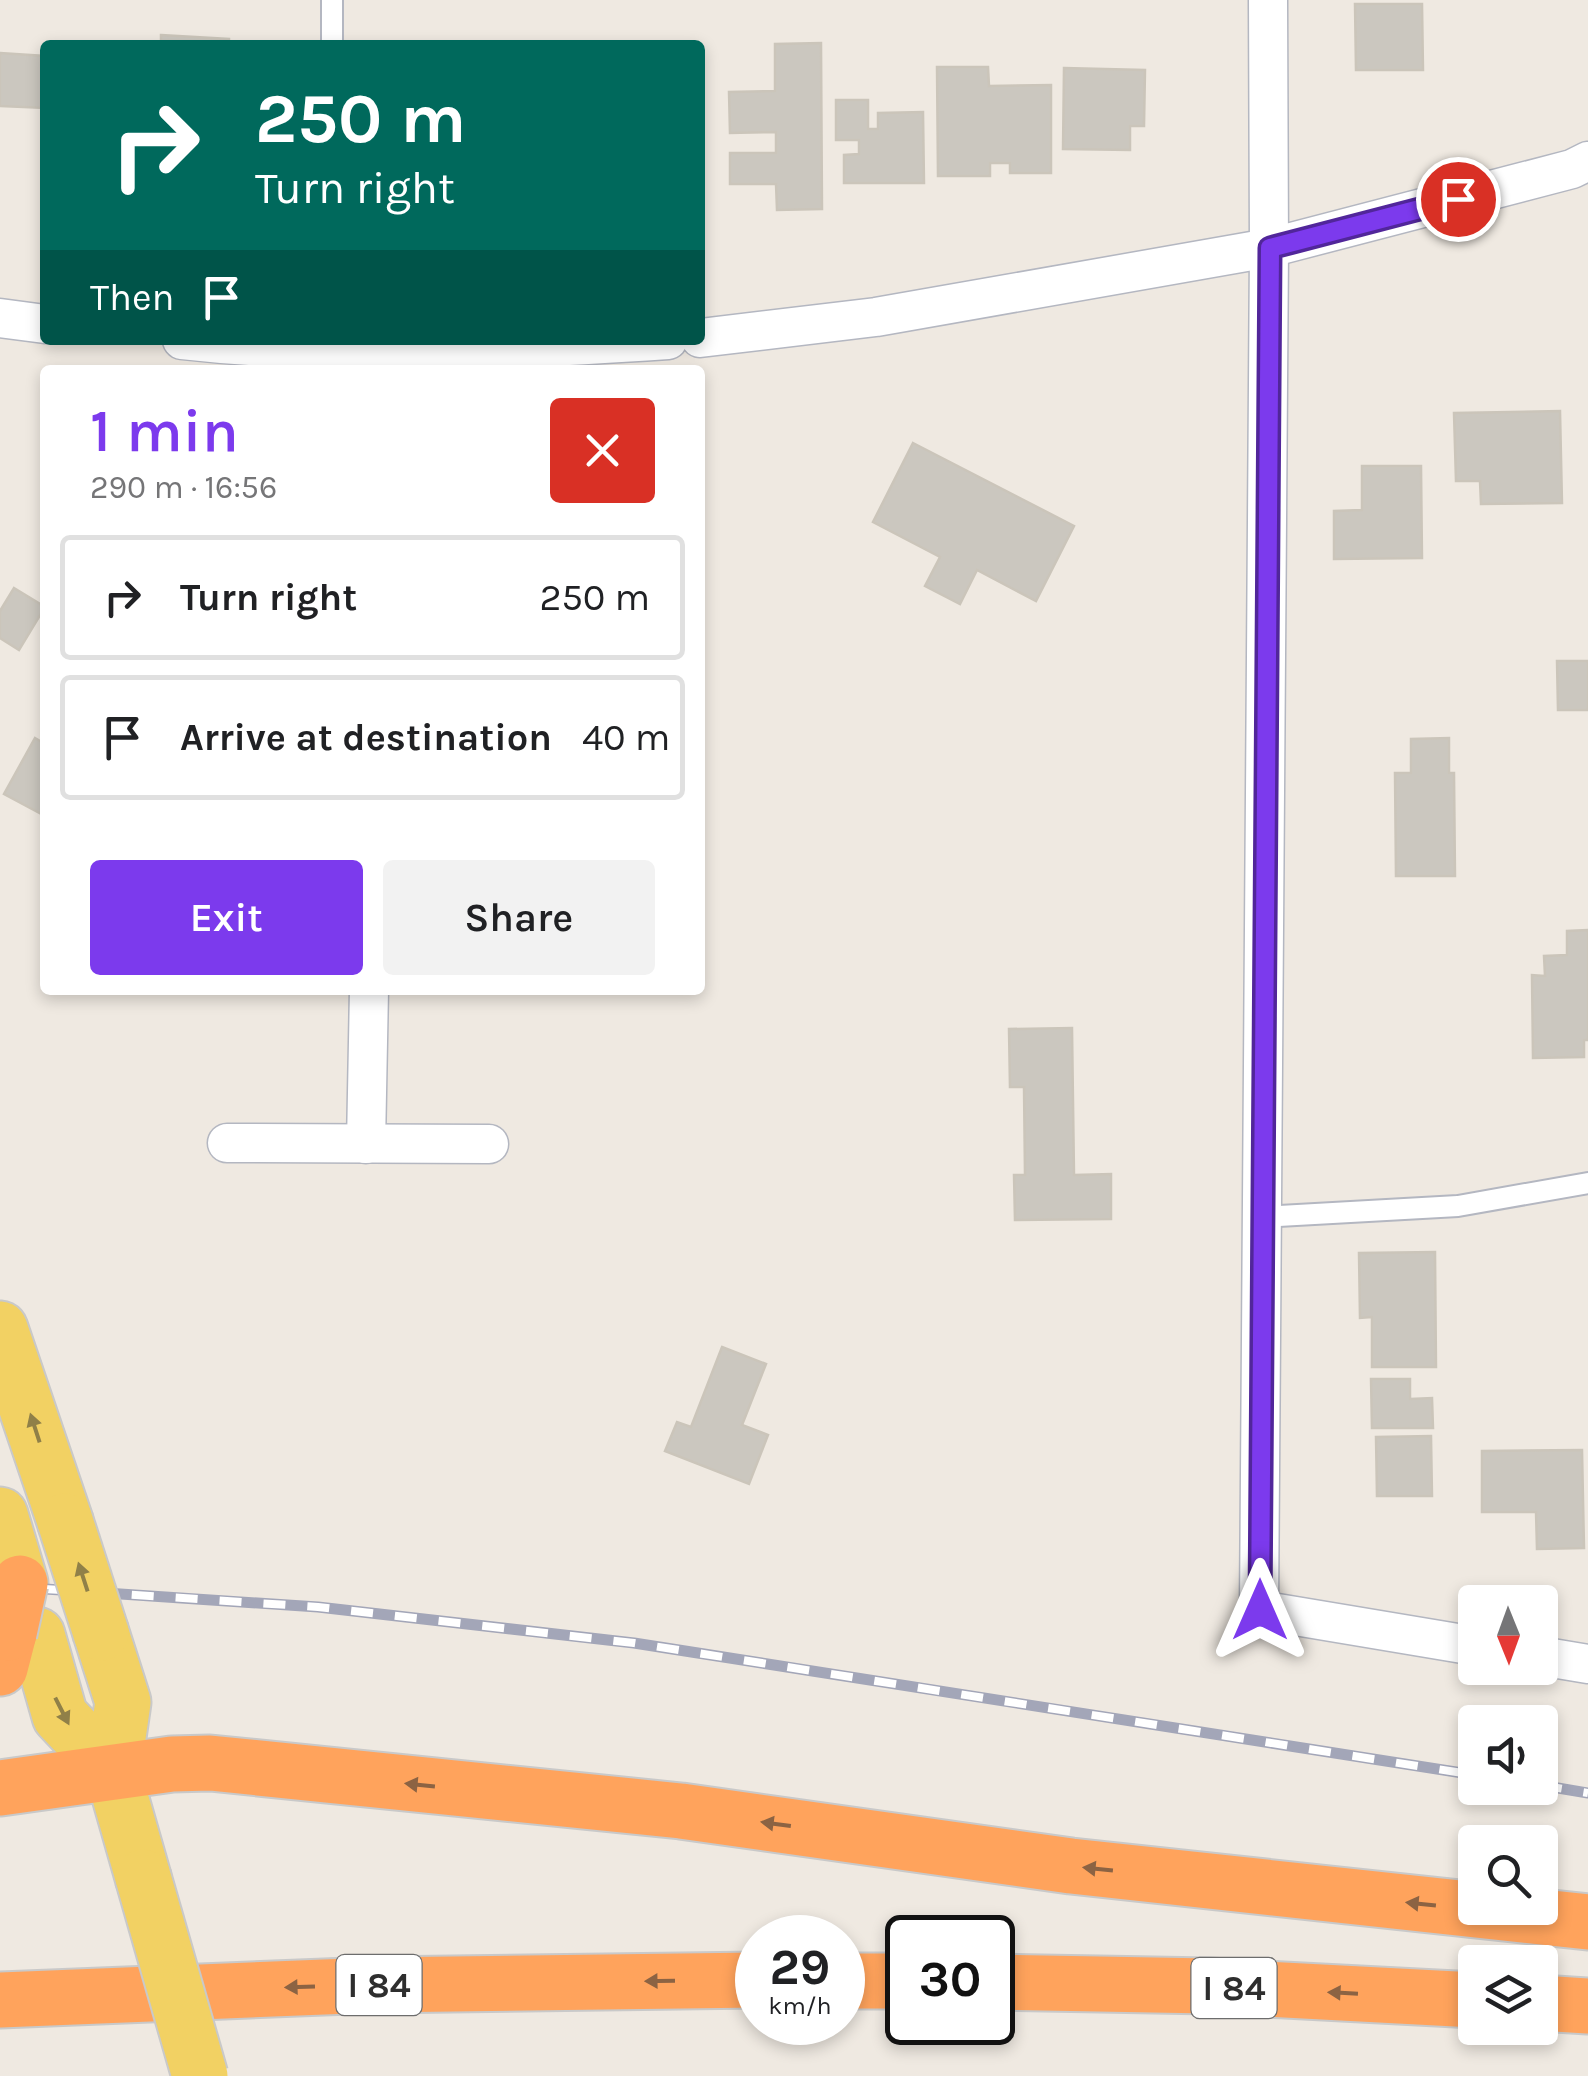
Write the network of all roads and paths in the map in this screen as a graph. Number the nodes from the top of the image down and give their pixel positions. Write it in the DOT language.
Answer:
graph roads {
  1 [pos="332,0"];
  2 [pos="1268,0"];
  3 [pos="332,40"];
  4 [pos="1588,161"];
  5 [pos="1270,248"];
  6 [pos="0,318"];
  7 [pos="40,323"];
  8 [pos="705,337"];
  9 [pos="330,345"];
  10 [pos="597,345"];
  11 [pos="383,360"];
  12 [pos="369,995"];
  13 [pos="227,1143"];
  14 [pos="366,1144"];
  15 [pos="489,1144"];
  16 [pos="1588,1183"];
  17 [pos="1262,1216"];
  18 [pos="0,1329"];
  19 [pos="1,1519"];
  20 [pos="16,1630"];
  21 [pos="1458,1643"];
  22 [pos="1558,1659"];
  23 [pos="1588,1664"];
  24 [pos="113,1772"];
  25 [pos="0,1788"];
  26 [pos="1588,1922"];
  27 [pos="735,1980"];
  28 [pos="1015,1982"];
  29 [pos="1458,1999"];
  30 [pos="0,2000"];
  31 [pos="1558,2004"];
  32 [pos="1588,2006"];
  33 [pos="200,2076"];
  1 -- 3 [label="lane"];
  2 -- 5 [label="street"];
  4 -- 5 [label="street"];
  5 -- 8 [label="street"];
  5 -- 17 [label="street"];
  6 -- 7 [label="street"];
  9 -- 11 [label="street"];
  10 -- 11 [label="street"];
  12 -- 14 [label="street"];
  13 -- 14 [label="street"];
  14 -- 15 [label="street"];
  16 -- 17 [label="lane"];
  17 -- 21 [label="street"];
  24 -- 18 [label="main road, one-way, bridge"];
  19 -- 20 [label="main road"];
  20 -- 24 [label="main road, one-way"];
  22 -- 23 [label="street"];
  24 -- 25 [label="highway"];
  26 -- 24 [label="highway, one-way"];
  24 -- 33 [label="main road, bridge"];
  27 -- 30 [label="highway, I 84, one-way"];
  29 -- 28 [label="highway, I 84, one-way"];
  31 -- 32 [label="highway"];
}
